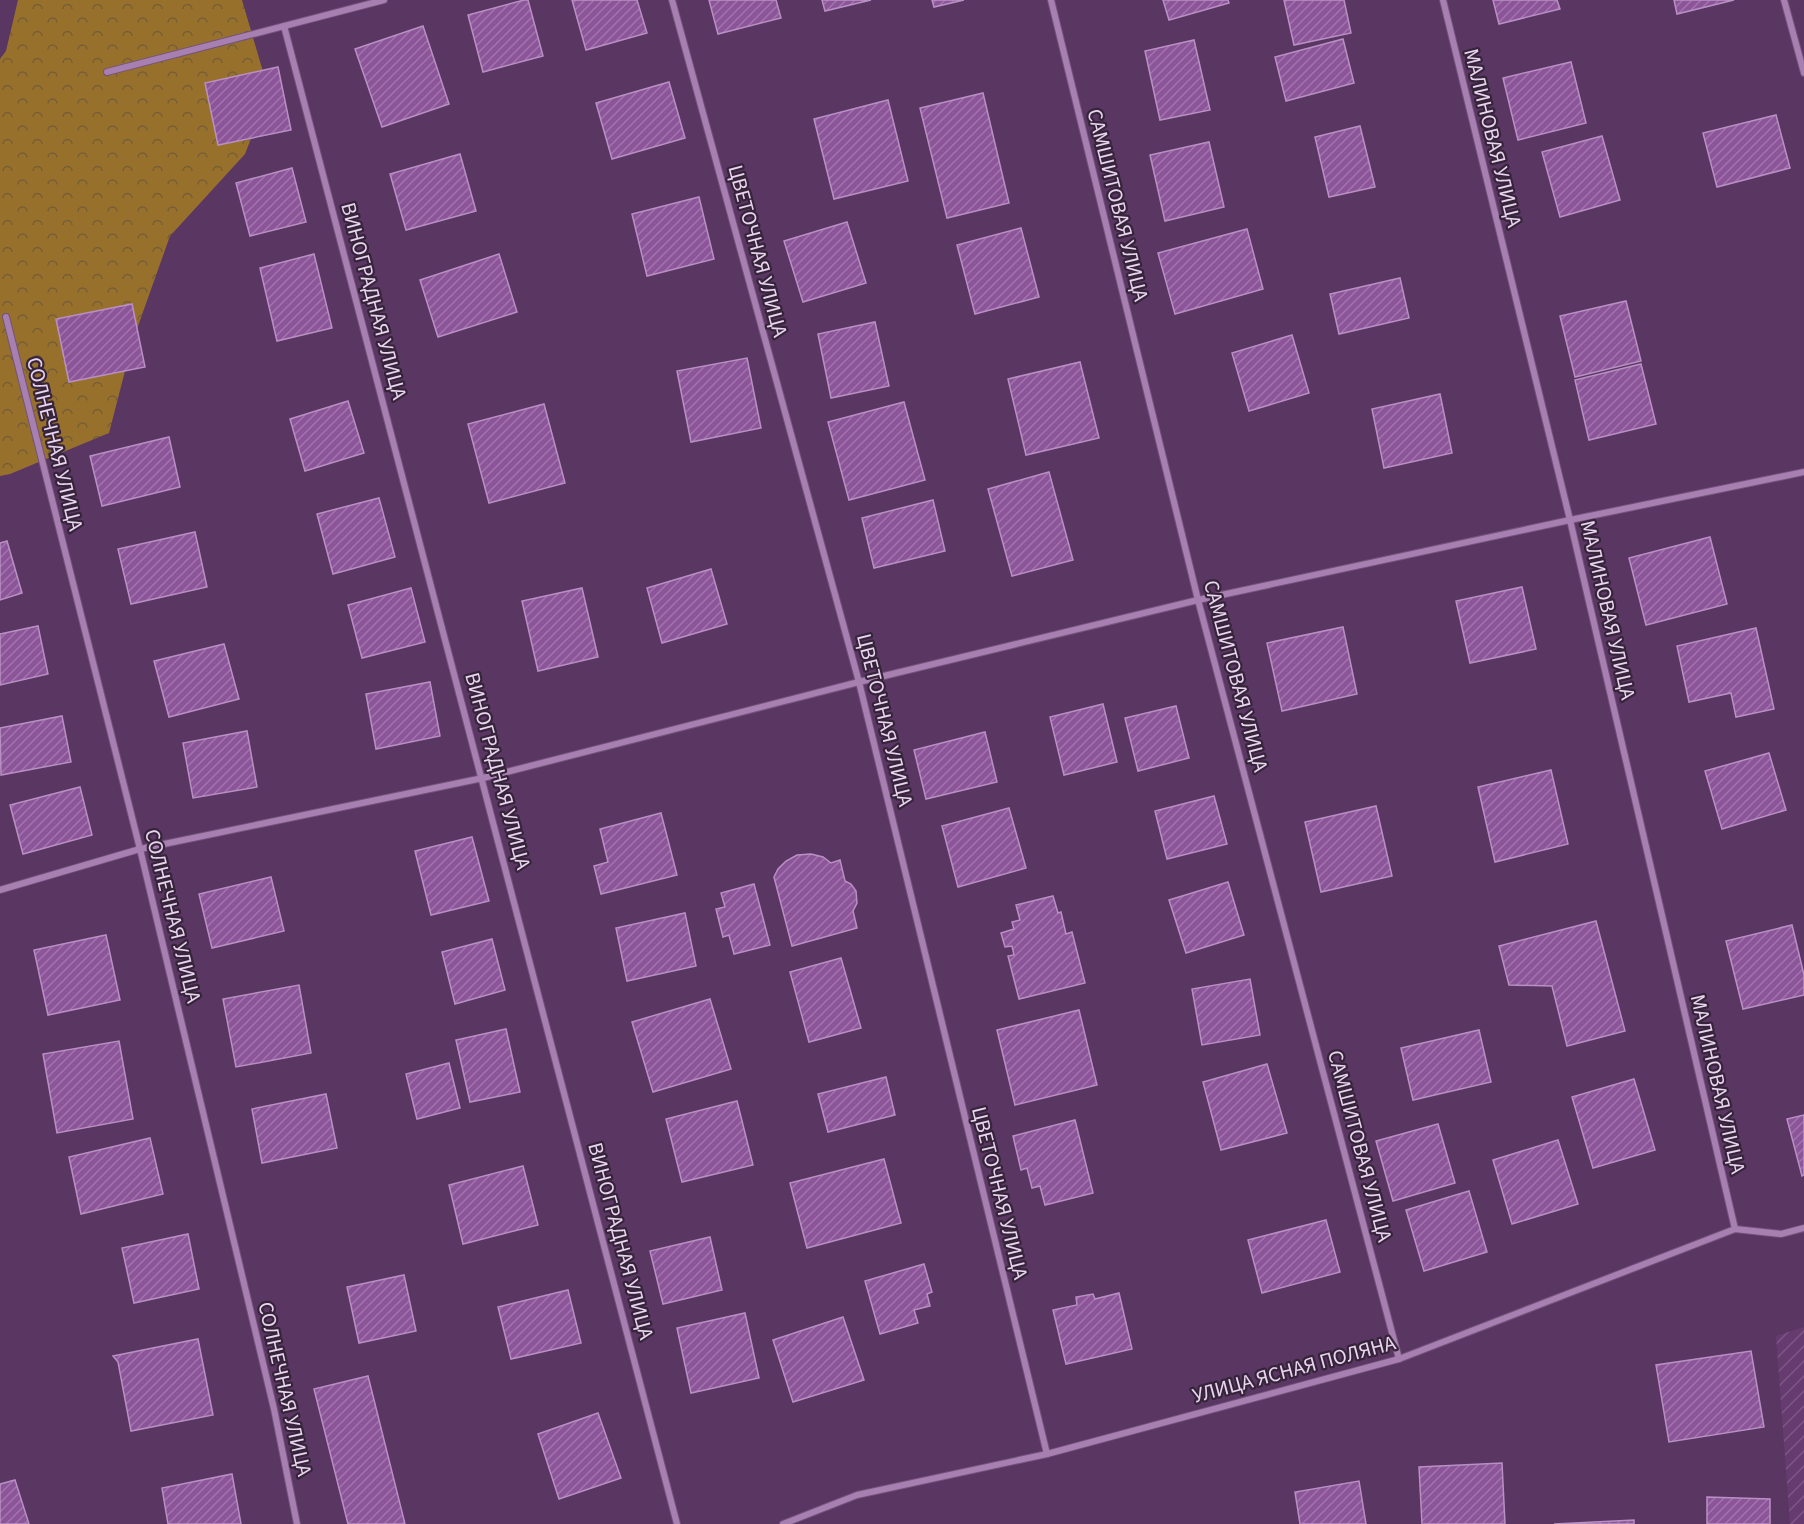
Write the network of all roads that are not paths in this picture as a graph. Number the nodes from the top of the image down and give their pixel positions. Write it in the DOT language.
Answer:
graph roads {
  1 [pos="384,0"];
  2 [pos="672,0"];
  3 [pos="1051,0"];
  4 [pos="1443,0"];
  5 [pos="1784,0"];
  6 [pos="284,26"];
  7 [pos="107,72"];
  8 [pos="1804,73"];
  9 [pos="6,317"];
  10 [pos="1804,472"];
  11 [pos="1570,520"];
  12 [pos="1198,600"];
  13 [pos="859,682"];
  14 [pos="483,778"];
  15 [pos="140,849"];
  16 [pos="0,890"];
  17 [pos="1804,1228"];
  18 [pos="1735,1229"];
  19 [pos="1399,1359"];
  20 [pos="1047,1454"];
  21 [pos="297,1524"];
  22 [pos="677,1524"];
  23 [pos="783,1524"];
  1 -- 6 [label="street"];
  2 -- 13 [label="street, ЦВЕТОЧНАЯ УЛИЦА"];
  3 -- 12 [label="street, САМШИТОВАЯ УЛИЦА"];
  4 -- 11 [label="street, МАЛИНОВАЯ УЛИЦА"];
  5 -- 8 [label="street"];
  6 -- 7 [label="street"];
  6 -- 14 [label="street, ВИНОГРАДНАЯ УЛИЦА"];
  9 -- 15 [label="street, СОЛНЕЧНАЯ УЛИЦА"];
  10 -- 11 [label="street"];
  11 -- 12 [label="street"];
  11 -- 18 [label="street, МАЛИНОВАЯ УЛИЦА"];
  12 -- 13 [label="street"];
  12 -- 19 [label="street, САМШИТОВАЯ УЛИЦА"];
  13 -- 14 [label="street"];
  13 -- 20 [label="street, ЦВЕТОЧНАЯ УЛИЦА"];
  14 -- 15 [label="street"];
  14 -- 22 [label="street, ВИНОГРАДНАЯ УЛИЦА"];
  15 -- 16 [label="street"];
  15 -- 21 [label="street, СОЛНЕЧНАЯ УЛИЦА"];
  17 -- 18 [label="street, УЛИЦА ЯСНАЯ ПОЛЯНА"];
  18 -- 19 [label="street, УЛИЦА ЯСНАЯ ПОЛЯНА"];
  19 -- 20 [label="street, УЛИЦА ЯСНАЯ ПОЛЯНА"];
  20 -- 23 [label="street, УЛИЦА ЯСНАЯ ПОЛЯНА"];
}
